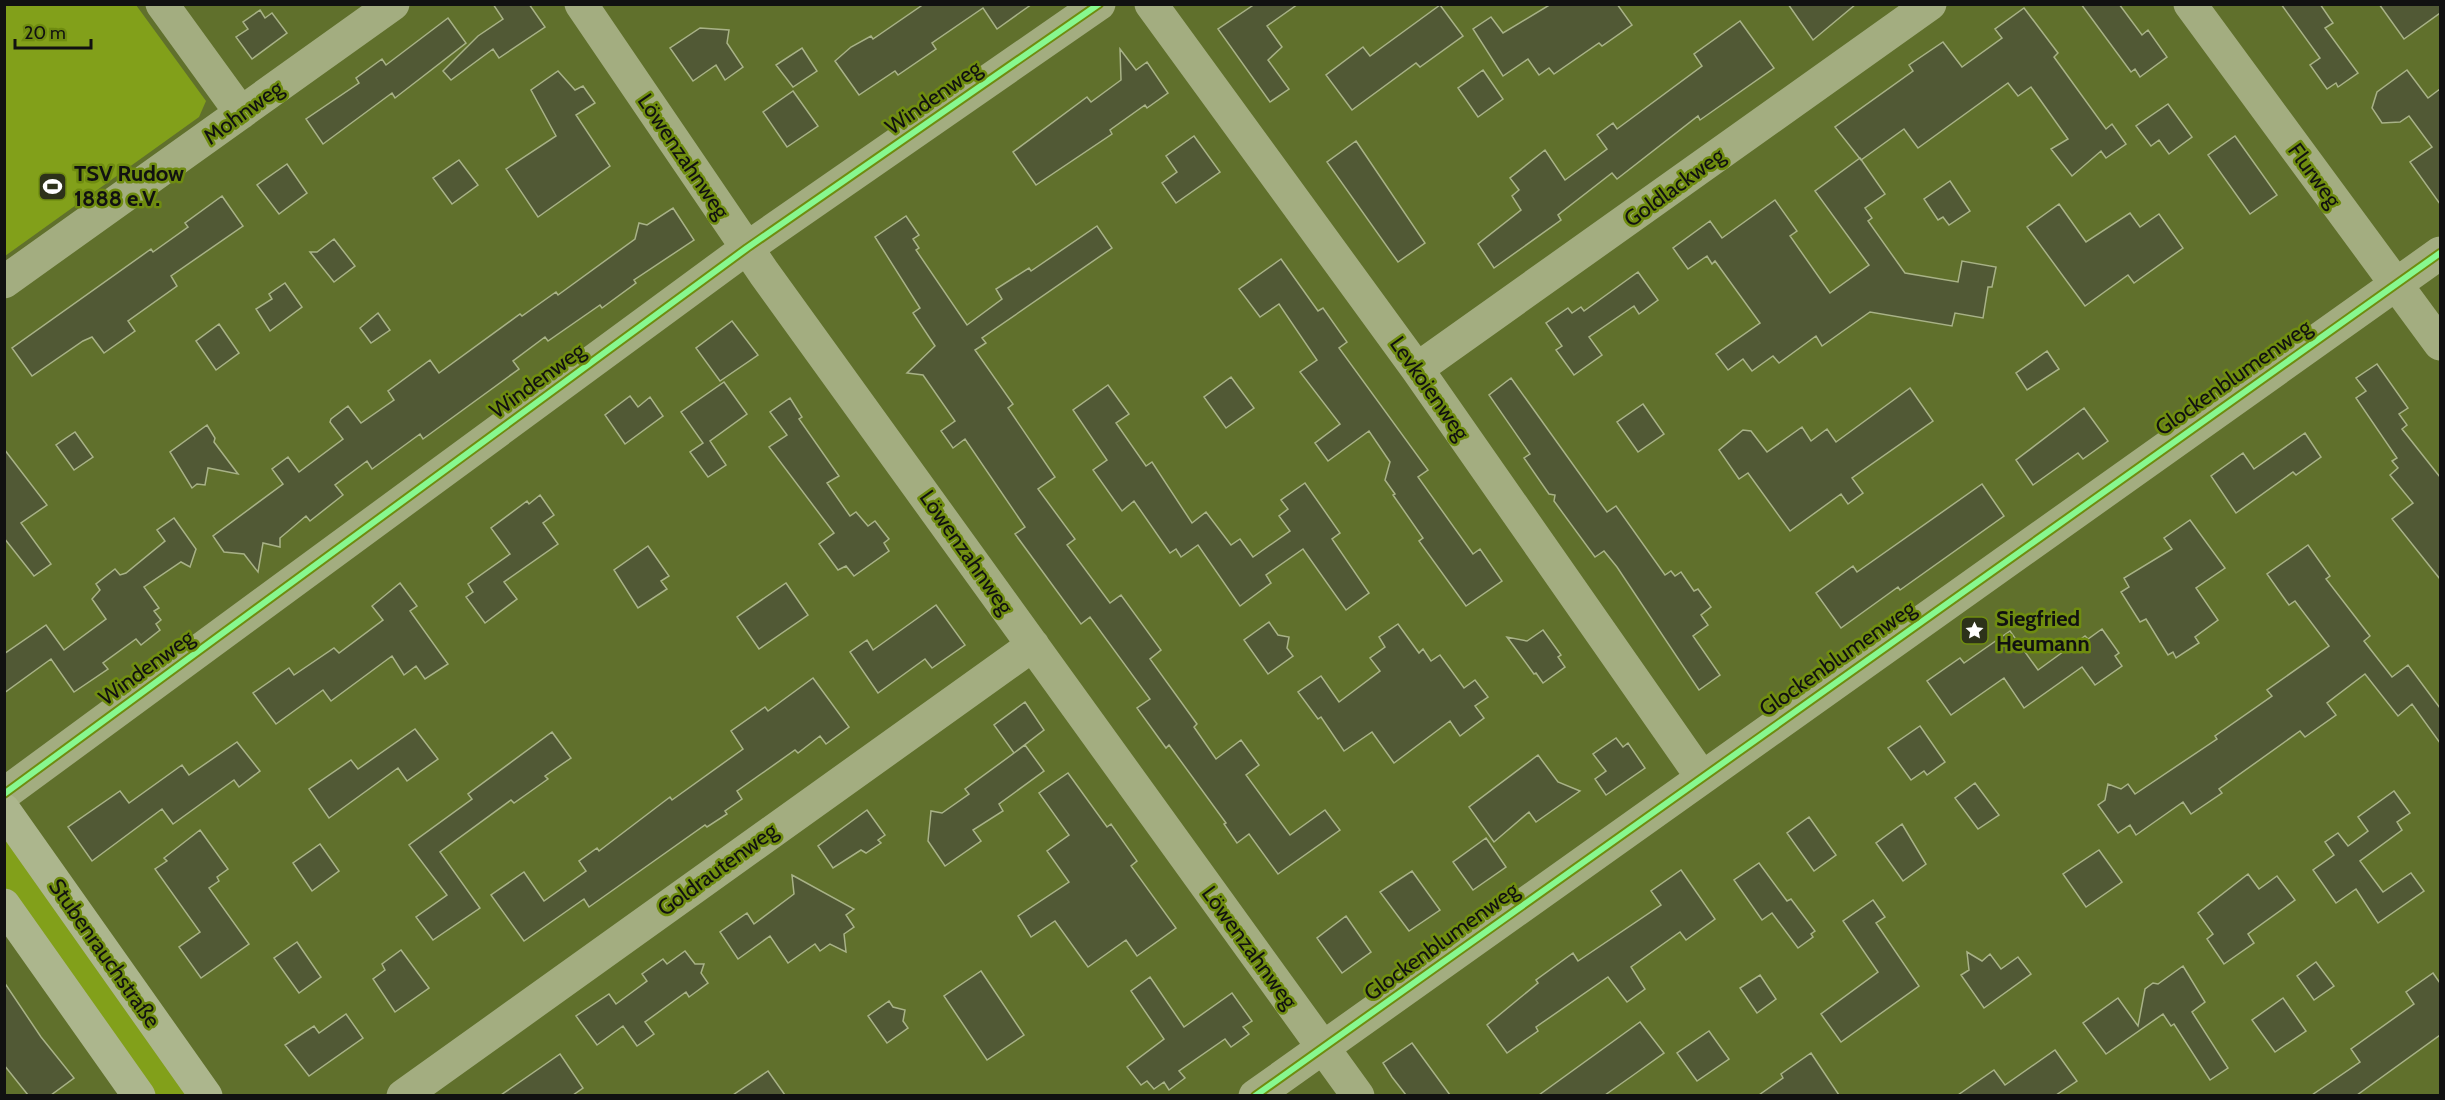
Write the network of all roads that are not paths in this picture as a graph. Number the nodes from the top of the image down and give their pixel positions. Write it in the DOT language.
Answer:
graph roads {
  1 [pos="162,4"];
  2 [pos="393,4"];
  3 [pos="581,4"];
  4 [pos="1099,4"];
  5 [pos="1152,4"];
  6 [pos="1930,4"];
  7 [pos="2190,4"];
  8 [pos="241,113"];
  9 [pos="747,248"];
  10 [pos="2440,253"];
  11 [pos="4,282"];
  12 [pos="2395,284"];
  13 [pos="2440,344"];
  14 [pos="1417,369"];
  15 [pos="1033,645"];
  16 [pos="1701,776"];
  17 [pos="4,794"];
  18 [pos="4,810"];
  19 [pos="4,905"];
  20 [pos="1323,1047"];
  21 [pos="139,1095"];
  22 [pos="206,1095"];
  23 [pos="402,1095"];
  24 [pos="1255,1095"];
  25 [pos="1358,1095"];
  1 -- 8 [label="street"];
  2 -- 8 [label="street, Mohnweg"];
  3 -- 9 [label="street, Löwenzahnweg"];
  4 -- 9 [label="street, Windenweg"];
  5 -- 14 [label="street, Levkoienweg"];
  6 -- 14 [label="street, Goldlackweg"];
  7 -- 12 [label="street, Flurweg"];
  8 -- 11 [label="street, Mohnweg"];
  9 -- 15 [label="street, Löwenzahnweg"];
  9 -- 17 [label="street, Windenweg"];
  10 -- 12 [label="street, Glockenblumenweg"];
  12 -- 13 [label="street, Flurweg"];
  12 -- 16 [label="street, Glockenblumenweg"];
  14 -- 16 [label="street, Levkoienweg"];
  15 -- 20 [label="street, Löwenzahnweg"];
  15 -- 23 [label="street, Goldrautenweg"];
  16 -- 20 [label="street, Glockenblumenweg"];
  18 -- 22 [label="main road, Stubenrauchstraße"];
  19 -- 21 [label="main road"];
  20 -- 24 [label="street, Glockenblumenweg"];
  20 -- 25 [label="street, Löwenzahnweg"];
}
